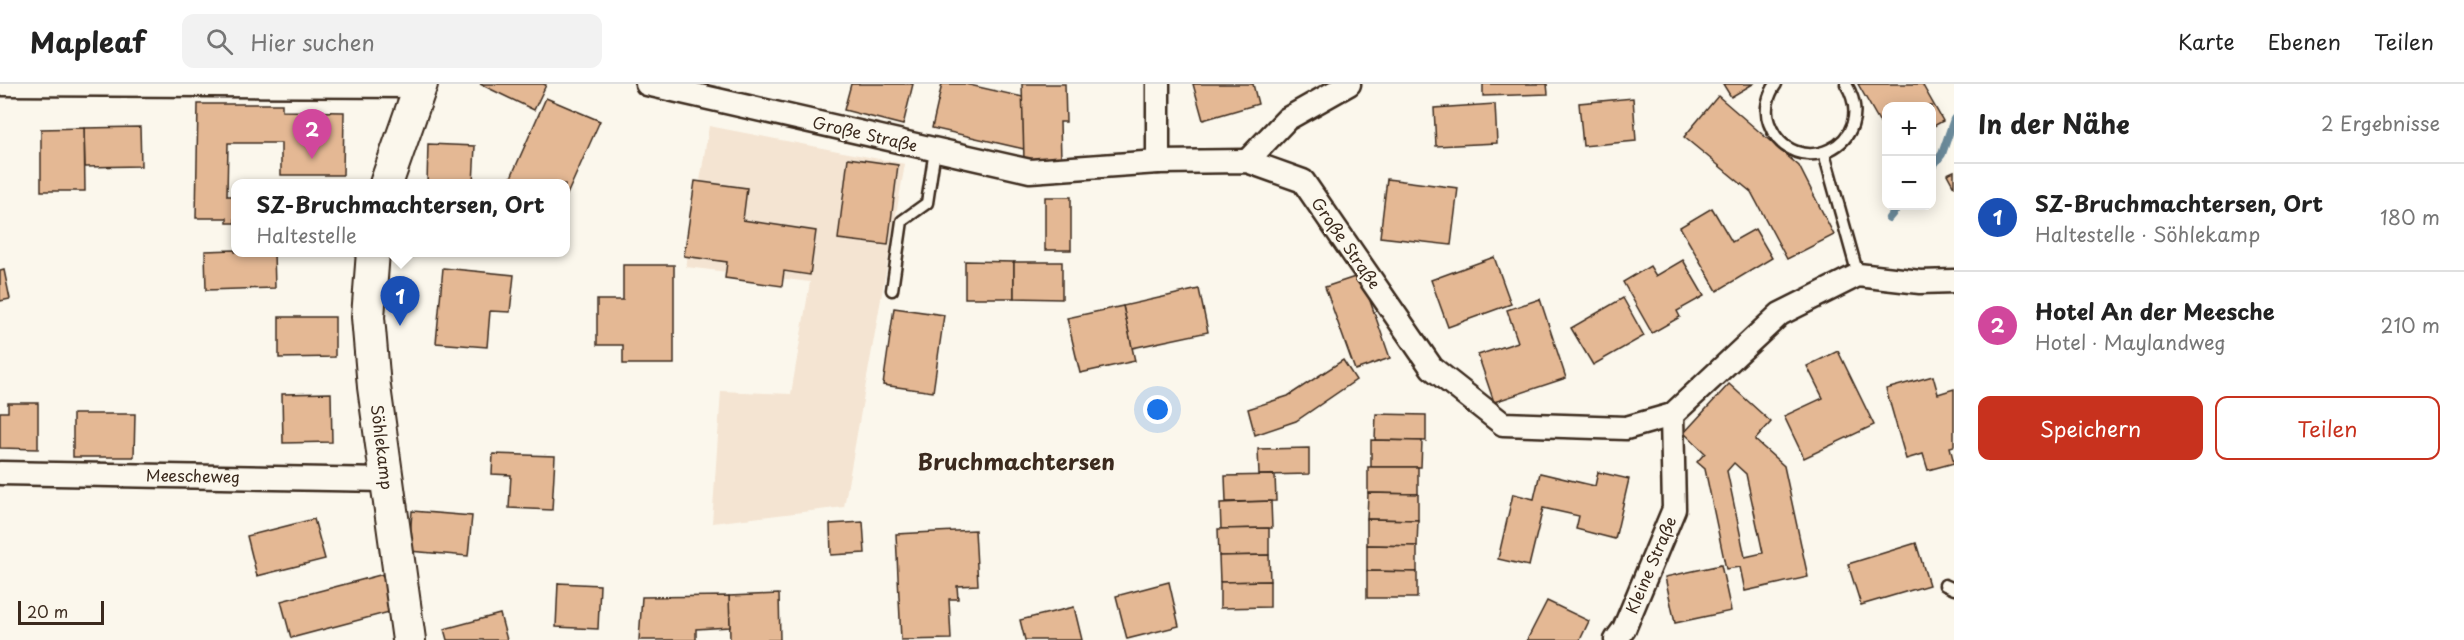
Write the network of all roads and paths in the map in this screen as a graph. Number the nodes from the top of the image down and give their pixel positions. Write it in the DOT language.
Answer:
graph roads {
  1 [pos="0,84"];
  2 [pos="647,84"];
  3 [pos="1158,84"];
  4 [pos="1349,84"];
  5 [pos="1776,84"];
  6 [pos="1846,84"];
  7 [pos="421,85"];
  8 [pos="935,150"];
  9 [pos="1824,153"];
  10 [pos="1247,161"];
  11 [pos="1158,162"];
  12 [pos="387,179"];
  13 [pos="372,257"];
  14 [pos="1858,275"];
  15 [pos="1954,281"];
  16 [pos="892,290"];
  17 [pos="1672,415"];
  18 [pos="0,473"];
  19 [pos="385,480"];
  20 [pos="409,640"];
  21 [pos="1616,640"];
  1 -- 7 [label="street"];
  2 -- 8 [label="street, Große Straße"];
  3 -- 11 [label="street"];
  4 -- 10 [label="street"];
  5 -- 9 [label="lane"];
  6 -- 9 [label="lane"];
  7 -- 12 [label="street"];
  8 -- 11 [label="street, Große Straße"];
  8 -- 16 [label="lane"];
  9 -- 14 [label="lane"];
  10 -- 11 [label="street, Große Straße"];
  10 -- 17 [label="street, Große Straße"];
  13 -- 19 [label="street, Söhlekamp"];
  14 -- 15 [label="street"];
  14 -- 17 [label="street, Große Straße"];
  17 -- 21 [label="street, Kleine Straße"];
  18 -- 19 [label="street, Meescheweg"];
  19 -- 20 [label="street, Söhlekamp"];
}
